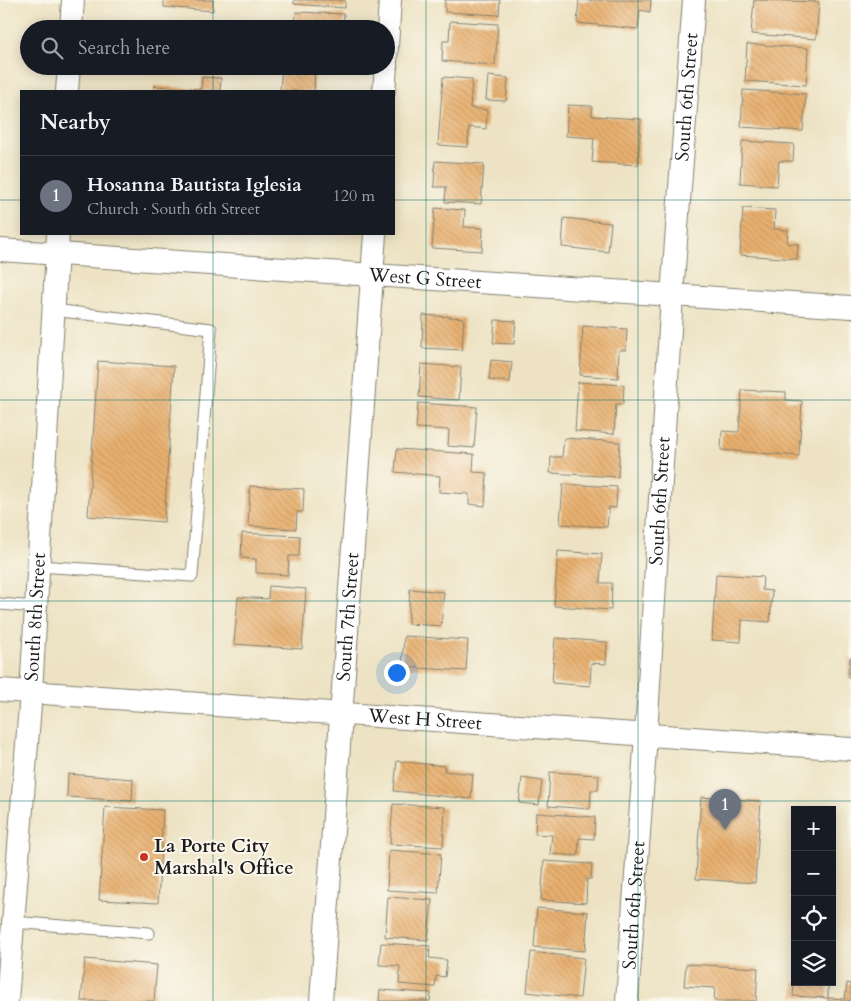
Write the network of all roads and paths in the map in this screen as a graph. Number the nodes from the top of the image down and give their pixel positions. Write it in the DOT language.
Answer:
graph roads {
  1 [pos="73,0"];
  2 [pos="390,0"];
  3 [pos="694,0"];
  4 [pos="72,20"];
  5 [pos="389,20"];
  6 [pos="68,75"];
  7 [pos="385,75"];
  8 [pos="67,90"];
  9 [pos="384,90"];
  10 [pos="375,235"];
  11 [pos="57,244"];
  12 [pos="0,250"];
  13 [pos="372,274"];
  14 [pos="672,295"];
  15 [pos="851,307"];
  16 [pos="54,310"];
  17 [pos="38,566"];
  18 [pos="0,604"];
  19 [pos="36,607"];
  20 [pos="0,690"];
  21 [pos="31,692"];
  22 [pos="342,714"];
  23 [pos="646,735"];
  24 [pos="851,749"];
  25 [pos="13,922"];
  26 [pos="149,933"];
  27 [pos="7,1001"];
  28 [pos="321,1001"];
  29 [pos="627,1001"];
  1 -- 4 [label="street"];
  2 -- 5 [label="street"];
  3 -- 14 [label="street, South 6th Street"];
  6 -- 8 [label="street"];
  7 -- 9 [label="street"];
  10 -- 13 [label="street, South 7th Street"];
  11 -- 12 [label="street, West G Street"];
  11 -- 13 [label="street, West G Street"];
  11 -- 16 [label="street, South 8th Street"];
  13 -- 14 [label="street, West G Street"];
  13 -- 22 [label="street, South 7th Street"];
  14 -- 15 [label="street, West G Street"];
  14 -- 23 [label="street, South 6th Street"];
  16 -- 17 [label="street, South 8th Street"];
  16 -- 17 [label="lane"];
  17 -- 19 [label="street, South 8th Street"];
  18 -- 19 [label="lane"];
  19 -- 21 [label="street, South 8th Street"];
  20 -- 21 [label="street, West H Street"];
  21 -- 22 [label="street, West H Street"];
  21 -- 25 [label="street, South 8th Street"];
  22 -- 23 [label="street, West H Street"];
  22 -- 28 [label="street, South 7th Street"];
  23 -- 24 [label="street, West H Street"];
  23 -- 29 [label="street, South 6th Street"];
  25 -- 26 [label="lane"];
  25 -- 27 [label="street, South 8th Street"];
}
